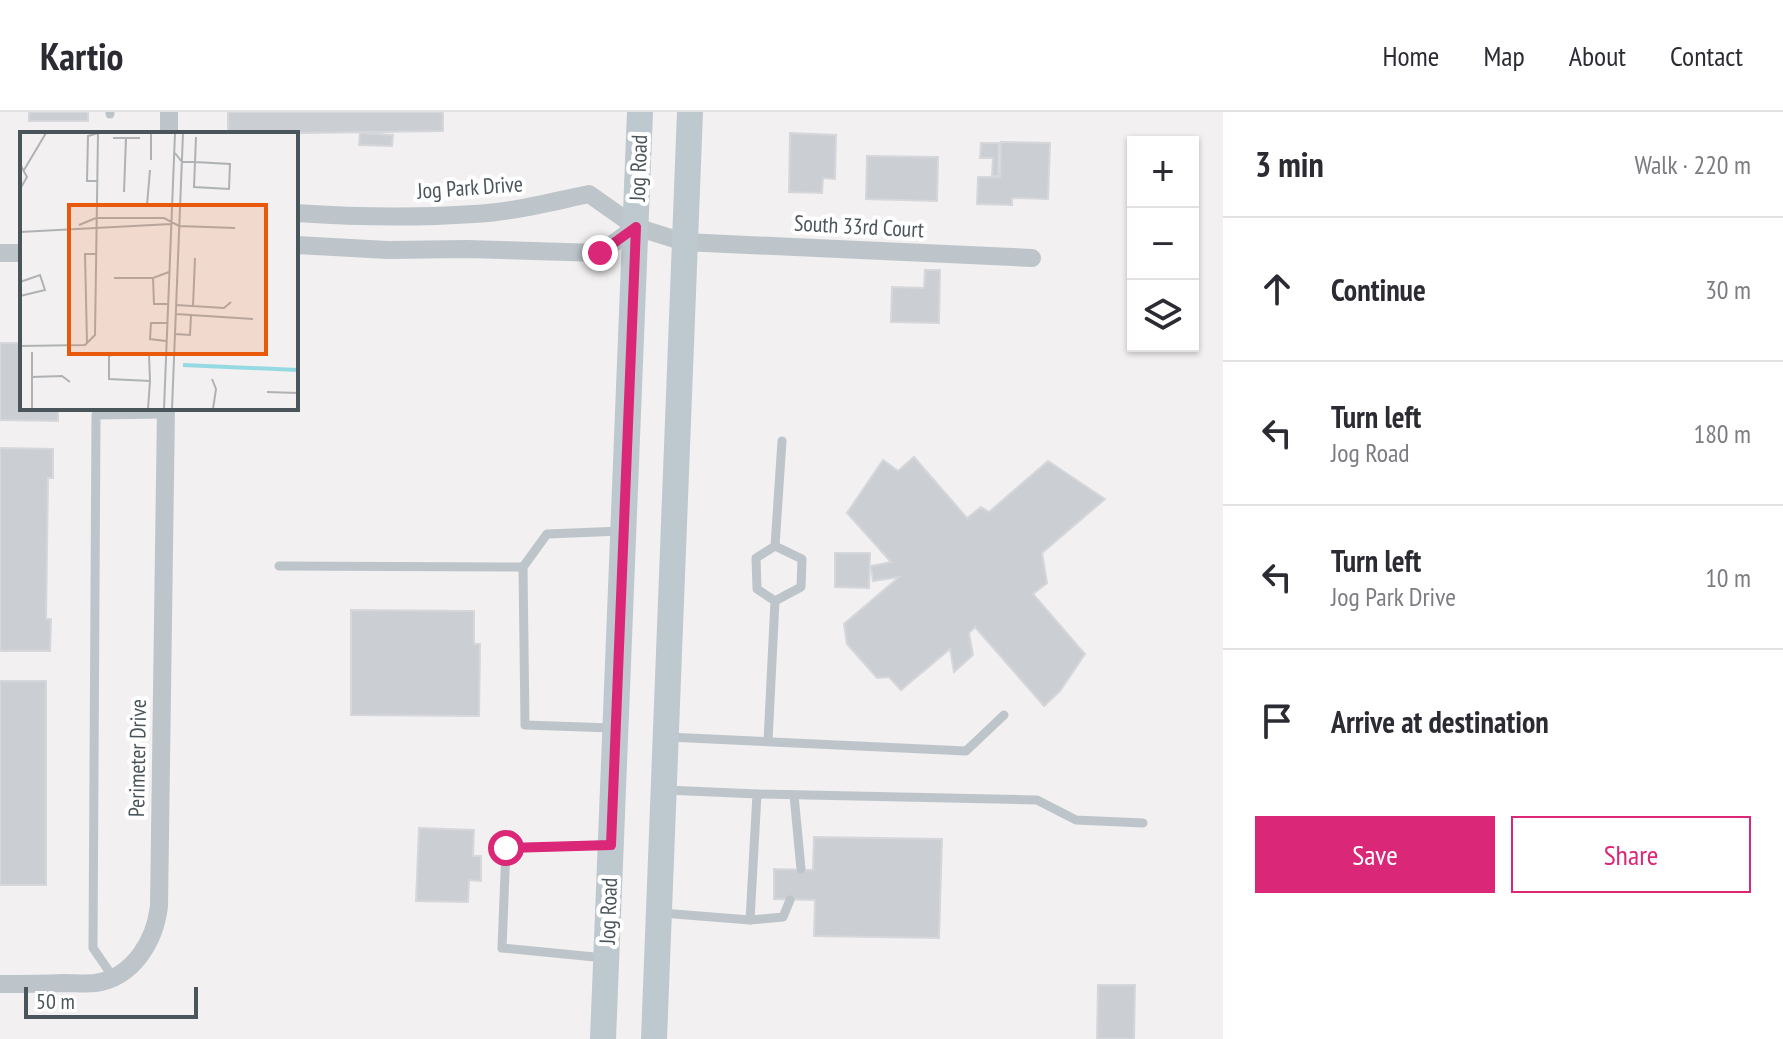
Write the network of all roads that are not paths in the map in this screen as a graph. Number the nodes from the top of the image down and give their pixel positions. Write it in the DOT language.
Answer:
graph roads {
  1 [pos="640,112"];
  2 [pos="690,112"];
  3 [pos="298,213"];
  4 [pos="636,227"];
  5 [pos="684,242"];
  6 [pos="298,245"];
  7 [pos="1032,258"];
  8 [pos="166,411"];
  9 [pos="96,412"];
  10 [pos="782,441"];
  11 [pos="623,531"];
  12 [pos="775,546"];
  13 [pos="279,566"];
  14 [pos="523,567"];
  15 [pos="775,601"];
  16 [pos="1004,715"];
  17 [pos="615,728"];
  18 [pos="665,737"];
  19 [pos="768,741"];
  20 [pos="663,790"];
  21 [pos="757,794"];
  22 [pos="794,795"];
  23 [pos="1143,823"];
  24 [pos="611,845"];
  25 [pos="801,869"];
  26 [pos="790,900"];
  27 [pos="658,913"];
  28 [pos="750,920"];
  29 [pos="606,958"];
  30 [pos="113,977"];
  31 [pos="0,984"];
  32 [pos="603,1039"];
  33 [pos="654,1039"];
  1 -- 4 [label="main road, Jog Road"];
  2 -- 5 [label="main road"];
  3 -- 4 [label="street, Jog Park Drive"];
  4 -- 5 [label="street, Jog Park Drive"];
  4 -- 6 [label="street"];
  4 -- 11 [label="main road, Jog Road"];
  5 -- 7 [label="street, South 33rd Court"];
  5 -- 18 [label="main road"];
  8 -- 9 [label="lane"];
  8 -- 30 [label="street, Perimeter Drive"];
  9 -- 30 [label="lane"];
  10 -- 12 [label="lane"];
  11 -- 14 [label="lane"];
  11 -- 17 [label="main road, Jog Road"];
  12 -- 15 [label="lane"];
  12 -- 15 [label="lane"];
  13 -- 14 [label="lane"];
  14 -- 17 [label="lane"];
  15 -- 19 [label="lane"];
  16 -- 19 [label="lane"];
  17 -- 24 [label="main road, Jog Road"];
  18 -- 19 [label="lane"];
  18 -- 20 [label="main road"];
  20 -- 21 [label="lane"];
  20 -- 27 [label="main road"];
  21 -- 22 [label="lane"];
  21 -- 28 [label="lane"];
  22 -- 23 [label="lane"];
  22 -- 25 [label="lane"];
  24 -- 29 [label="main road, Jog Road"];
  24 -- 29 [label="lane"];
  26 -- 28 [label="lane"];
  27 -- 28 [label="lane"];
  27 -- 33 [label="main road"];
  29 -- 32 [label="main road, Jog Road"];
  30 -- 31 [label="street"];
}
